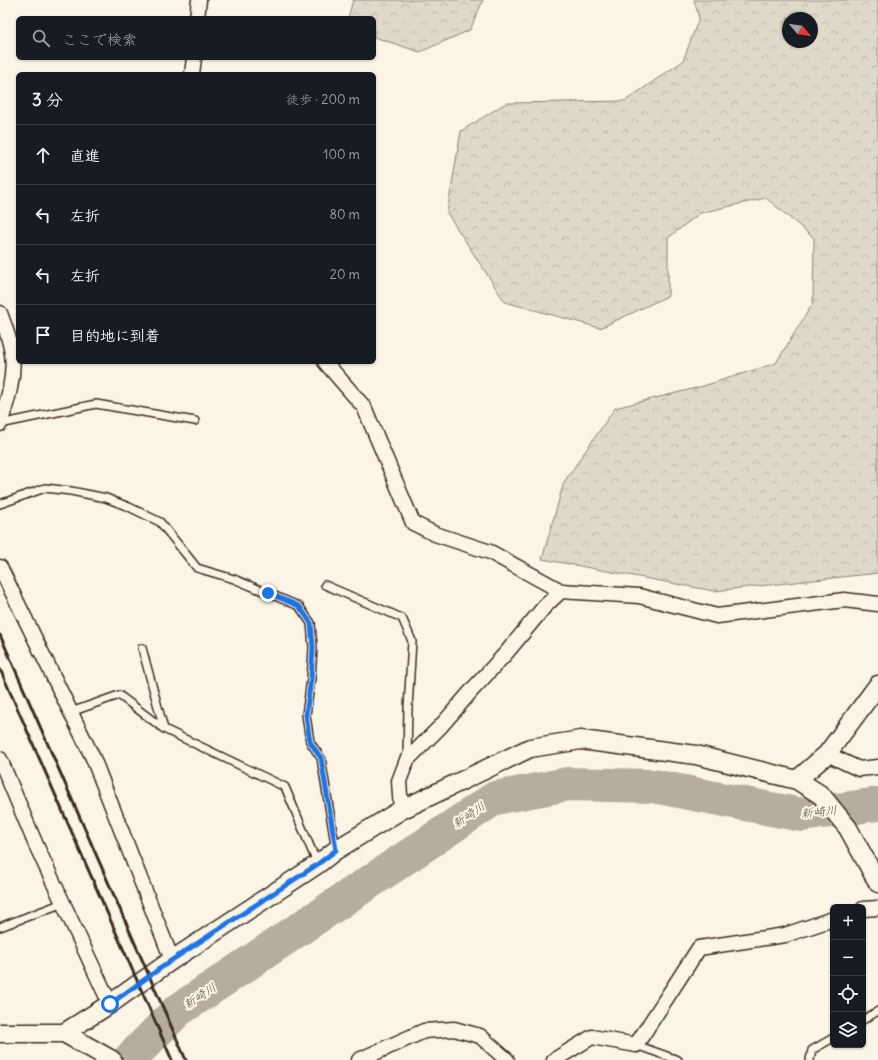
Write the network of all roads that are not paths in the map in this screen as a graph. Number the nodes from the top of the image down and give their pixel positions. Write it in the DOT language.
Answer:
graph roads {
  1 [pos="199,0"];
  2 [pos="197,16"];
  3 [pos="194,60"];
  4 [pos="192,72"];
  5 [pos="0,312"];
  6 [pos="327,364"];
  7 [pos="195,422"];
  8 [pos="0,424"];
  9 [pos="0,504"];
  10 [pos="0,567"];
  11 [pos="325,585"];
  12 [pos="561,591"];
  13 [pos="878,604"];
  14 [pos="142,648"];
  15 [pos="878,685"];
  16 [pos="71,712"];
  17 [pos="164,729"];
  18 [pos="827,754"];
  19 [pos="0,759"];
  20 [pos="407,760"];
  21 [pos="878,767"];
  22 [pos="797,780"];
  23 [pos="401,810"];
  24 [pos="336,850"];
  25 [pos="318,864"];
  26 [pos="878,883"];
  27 [pos="63,903"];
  28 [pos="878,908"];
  29 [pos="866,909"];
  30 [pos="830,920"];
  31 [pos="0,927"];
  32 [pos="172,960"];
  33 [pos="110,1004"];
  34 [pos="878,1011"];
  35 [pos="866,1018"];
  36 [pos="64,1033"];
  37 [pos="0,1034"];
  38 [pos="830,1040"];
  39 [pos="636,1045"];
  40 [pos="107,1058"];
  41 [pos="359,1060"];
  42 [pos="507,1060"];
  43 [pos="554,1060"];
  44 [pos="678,1060"];
  45 [pos="810,1060"];
  1 -- 2 [label="street"];
  3 -- 4 [label="street"];
  5 -- 8 [label="street"];
  6 -- 12 [label="street"];
  7 -- 8 [label="lane"];
  9 -- 24 [label="lane"];
  10 -- 16 [label="street"];
  11 -- 20 [label="lane"];
  12 -- 13 [label="street"];
  12 -- 20 [label="street"];
  14 -- 17 [label="lane"];
  15 -- 18 [label="street"];
  16 -- 17 [label="lane"];
  16 -- 32 [label="street"];
  17 -- 25 [label="lane"];
  18 -- 21 [label="street"];
  18 -- 22 [label="street"];
  19 -- 27 [label="street"];
  20 -- 23 [label="street"];
  22 -- 23 [label="street"];
  22 -- 26 [label="street"];
  23 -- 24 [label="street"];
  24 -- 25 [label="street"];
  25 -- 32 [label="street"];
  27 -- 31 [label="lane"];
  27 -- 33 [label="street"];
  28 -- 29 [label="street"];
  30 -- 39 [label="street"];
  32 -- 33 [label="street"];
  33 -- 36 [label="street"];
  34 -- 35 [label="lane"];
  36 -- 37 [label="street"];
  36 -- 40 [label="street"];
  38 -- 45 [label="lane"];
  39 -- 43 [label="street"];
  39 -- 44 [label="lane"];
  41 -- 42 [label="street"];
}
